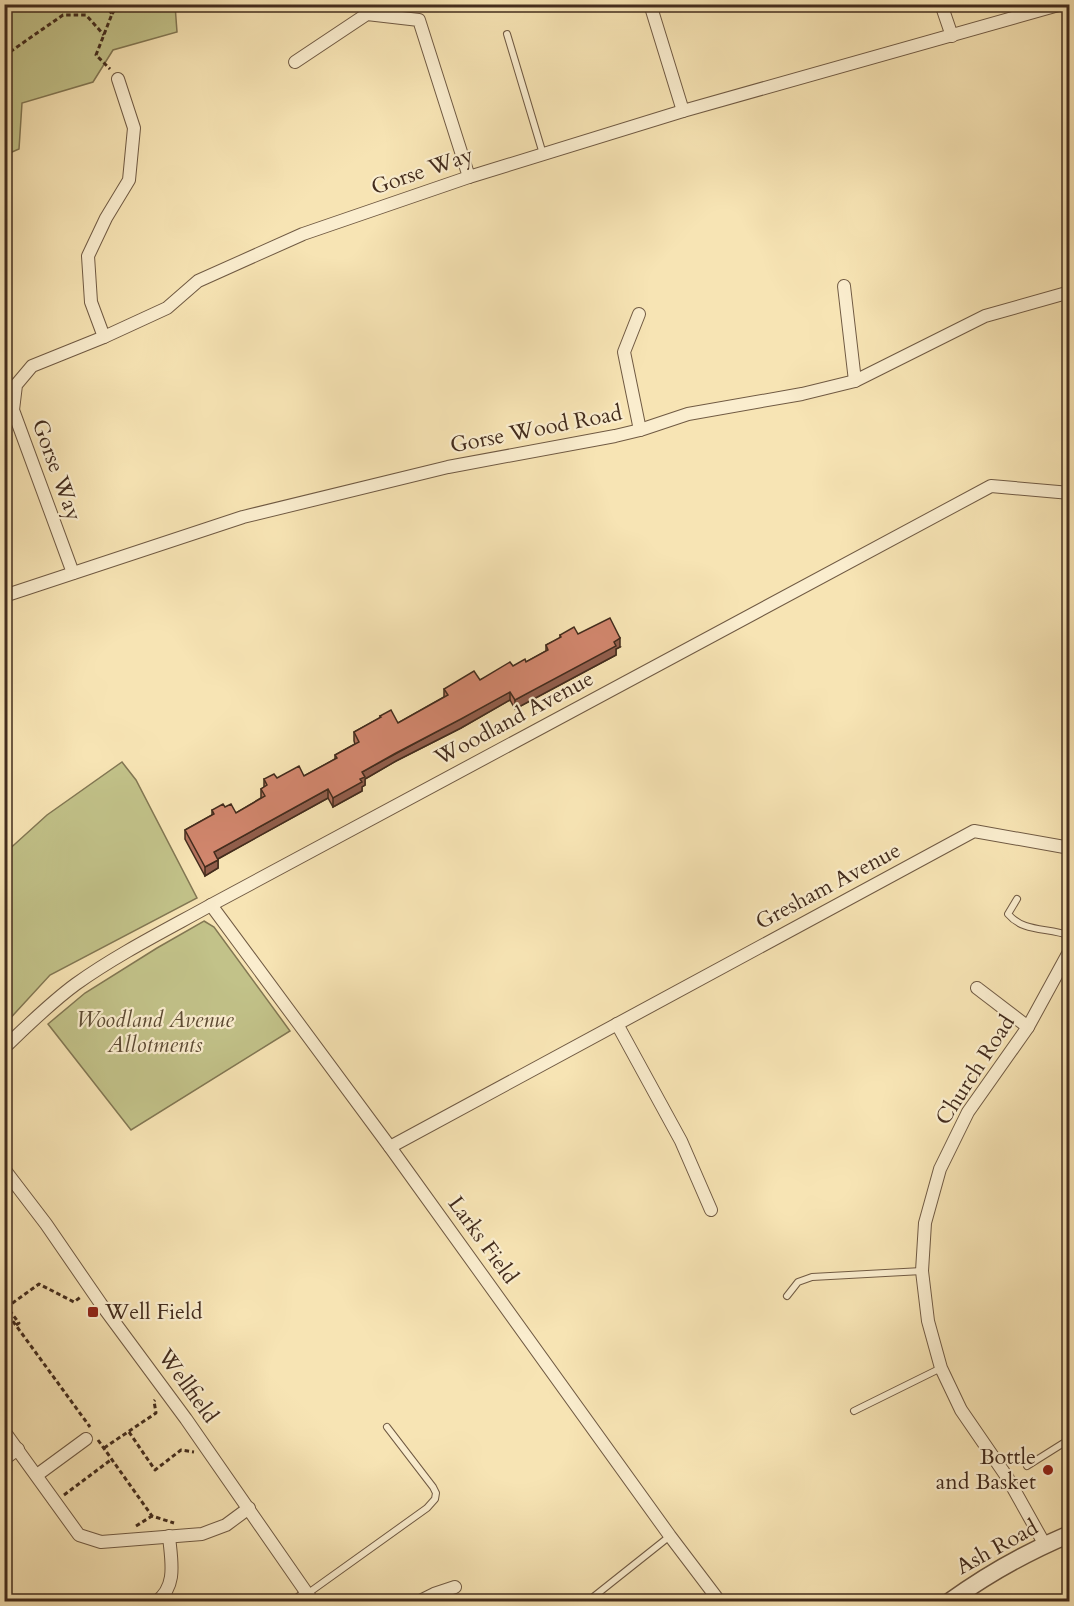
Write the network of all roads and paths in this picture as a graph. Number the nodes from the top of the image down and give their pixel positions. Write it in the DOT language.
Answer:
graph roads {
  1 [pos="104,4"];
  2 [pos="119,4"];
  3 [pos="650,4"];
  4 [pos="941,4"];
  5 [pos="1062,4"];
  6 [pos="112,14"];
  7 [pos="507,34"];
  8 [pos="104,35"];
  9 [pos="952,36"];
  10 [pos="4,56"];
  11 [pos="295,62"];
  12 [pos="118,79"];
  13 [pos="682,111"];
  14 [pos="543,154"];
  15 [pos="470,177"];
  16 [pos="844,286"];
  17 [pos="1070,292"];
  18 [pos="639,314"];
  19 [pos="104,337"];
  20 [pos="855,381"];
  21 [pos="640,430"];
  22 [pos="1070,493"];
  23 [pos="73,573"];
  24 [pos="4,596"];
  25 [pos="1070,848"];
  26 [pos="1017,899"];
  27 [pos="211,905"];
  28 [pos="1070,936"];
  29 [pos="1070,950"];
  30 [pos="977,988"];
  31 [pos="617,1024"];
  32 [pos="1028,1027"];
  33 [pos="4,1048"];
  34 [pos="390,1147"];
  35 [pos="4,1169"];
  36 [pos="711,1210"];
  37 [pos="922,1270"];
  38 [pos="91,1289"];
  39 [pos="787,1296"];
  40 [pos="4,1309"];
  41 [pos="16,1325"];
  42 [pos="941,1368"];
  43 [pos="166,1390"];
  44 [pos="854,1411"];
  45 [pos="387,1427"];
  46 [pos="4,1431"];
  47 [pos="129,1432"];
  48 [pos="86,1439"];
  49 [pos="1070,1439"];
  50 [pos="104,1448"];
  51 [pos="207,1448"];
  52 [pos="18,1449"];
  53 [pos="4,1459"];
  54 [pos="112,1459"];
  55 [pos="1027,1466"];
  56 [pos="37,1476"];
  57 [pos="56,1501"];
  58 [pos="249,1508"];
  59 [pos="1070,1534"];
  60 [pos="174,1536"];
  61 [pos="670,1536"];
  62 [pos="1045,1545"];
  63 [pos="455,1587"];
  64 [pos="305,1599"];
  65 [pos="156,1602"];
  66 [pos="418,1602"];
  67 [pos="587,1602"];
  68 [pos="720,1602"];
  69 [pos="949,1602"];
  1 -- 6 [label="path"];
  2 -- 6 [label="path"];
  3 -- 13 [label="street"];
  4 -- 9 [label="street"];
  5 -- 9 [label="street, Gorse Way"];
  6 -- 8 [label="path"];
  7 -- 14 [label="lane"];
  8 -- 10 [label="path"];
  8 -- 12 [label="path"];
  9 -- 13 [label="street, Gorse Way"];
  11 -- 15 [label="street"];
  12 -- 19 [label="street"];
  13 -- 14 [label="street, Gorse Way"];
  14 -- 15 [label="street, Gorse Way"];
  15 -- 19 [label="street, Gorse Way"];
  16 -- 20 [label="street"];
  17 -- 20 [label="street, Gorse Wood Road"];
  18 -- 21 [label="street"];
  19 -- 23 [label="street, Gorse Way"];
  20 -- 21 [label="street, Gorse Wood Road"];
  21 -- 23 [label="street, Gorse Wood Road"];
  22 -- 27 [label="street, Woodland Avenue"];
  23 -- 24 [label="street, Gorse Wood Road"];
  25 -- 31 [label="street, Gresham Avenue"];
  26 -- 28 [label="lane"];
  27 -- 33 [label="street, Woodland Avenue"];
  27 -- 34 [label="street, Larks Field"];
  29 -- 32 [label="street, Church Road"];
  30 -- 32 [label="street"];
  31 -- 34 [label="street, Gresham Avenue"];
  31 -- 36 [label="street"];
  32 -- 37 [label="street, Church Road"];
  34 -- 61 [label="street, Larks Field"];
  35 -- 38 [label="street, Wellfield"];
  37 -- 39 [label="lane"];
  37 -- 42 [label="street, Church Road"];
  38 -- 41 [label="path"];
  38 -- 43 [label="street, Wellfield"];
  40 -- 41 [label="path"];
  41 -- 50 [label="path"];
  42 -- 44 [label="lane"];
  42 -- 62 [label="street, Church Road"];
  43 -- 47 [label="path"];
  43 -- 51 [label="street, Wellfield"];
  45 -- 64 [label="lane"];
  46 -- 52 [label="street"];
  47 -- 50 [label="path"];
  47 -- 51 [label="path"];
  48 -- 56 [label="street"];
  49 -- 55 [label="lane"];
  50 -- 54 [label="path"];
  51 -- 58 [label="street, Wellfield"];
  52 -- 53 [label="street"];
  52 -- 56 [label="street"];
  54 -- 57 [label="path"];
  54 -- 60 [label="path"];
  56 -- 57 [label="street"];
  57 -- 60 [label="street"];
  58 -- 60 [label="street"];
  58 -- 64 [label="street, Wellfield"];
  59 -- 62 [label="street, Ash Road"];
  60 -- 65 [label="street"];
  61 -- 67 [label="lane"];
  61 -- 68 [label="street, Larks Field"];
  62 -- 69 [label="street, Ash Road"];
  63 -- 66 [label="street"];
}
